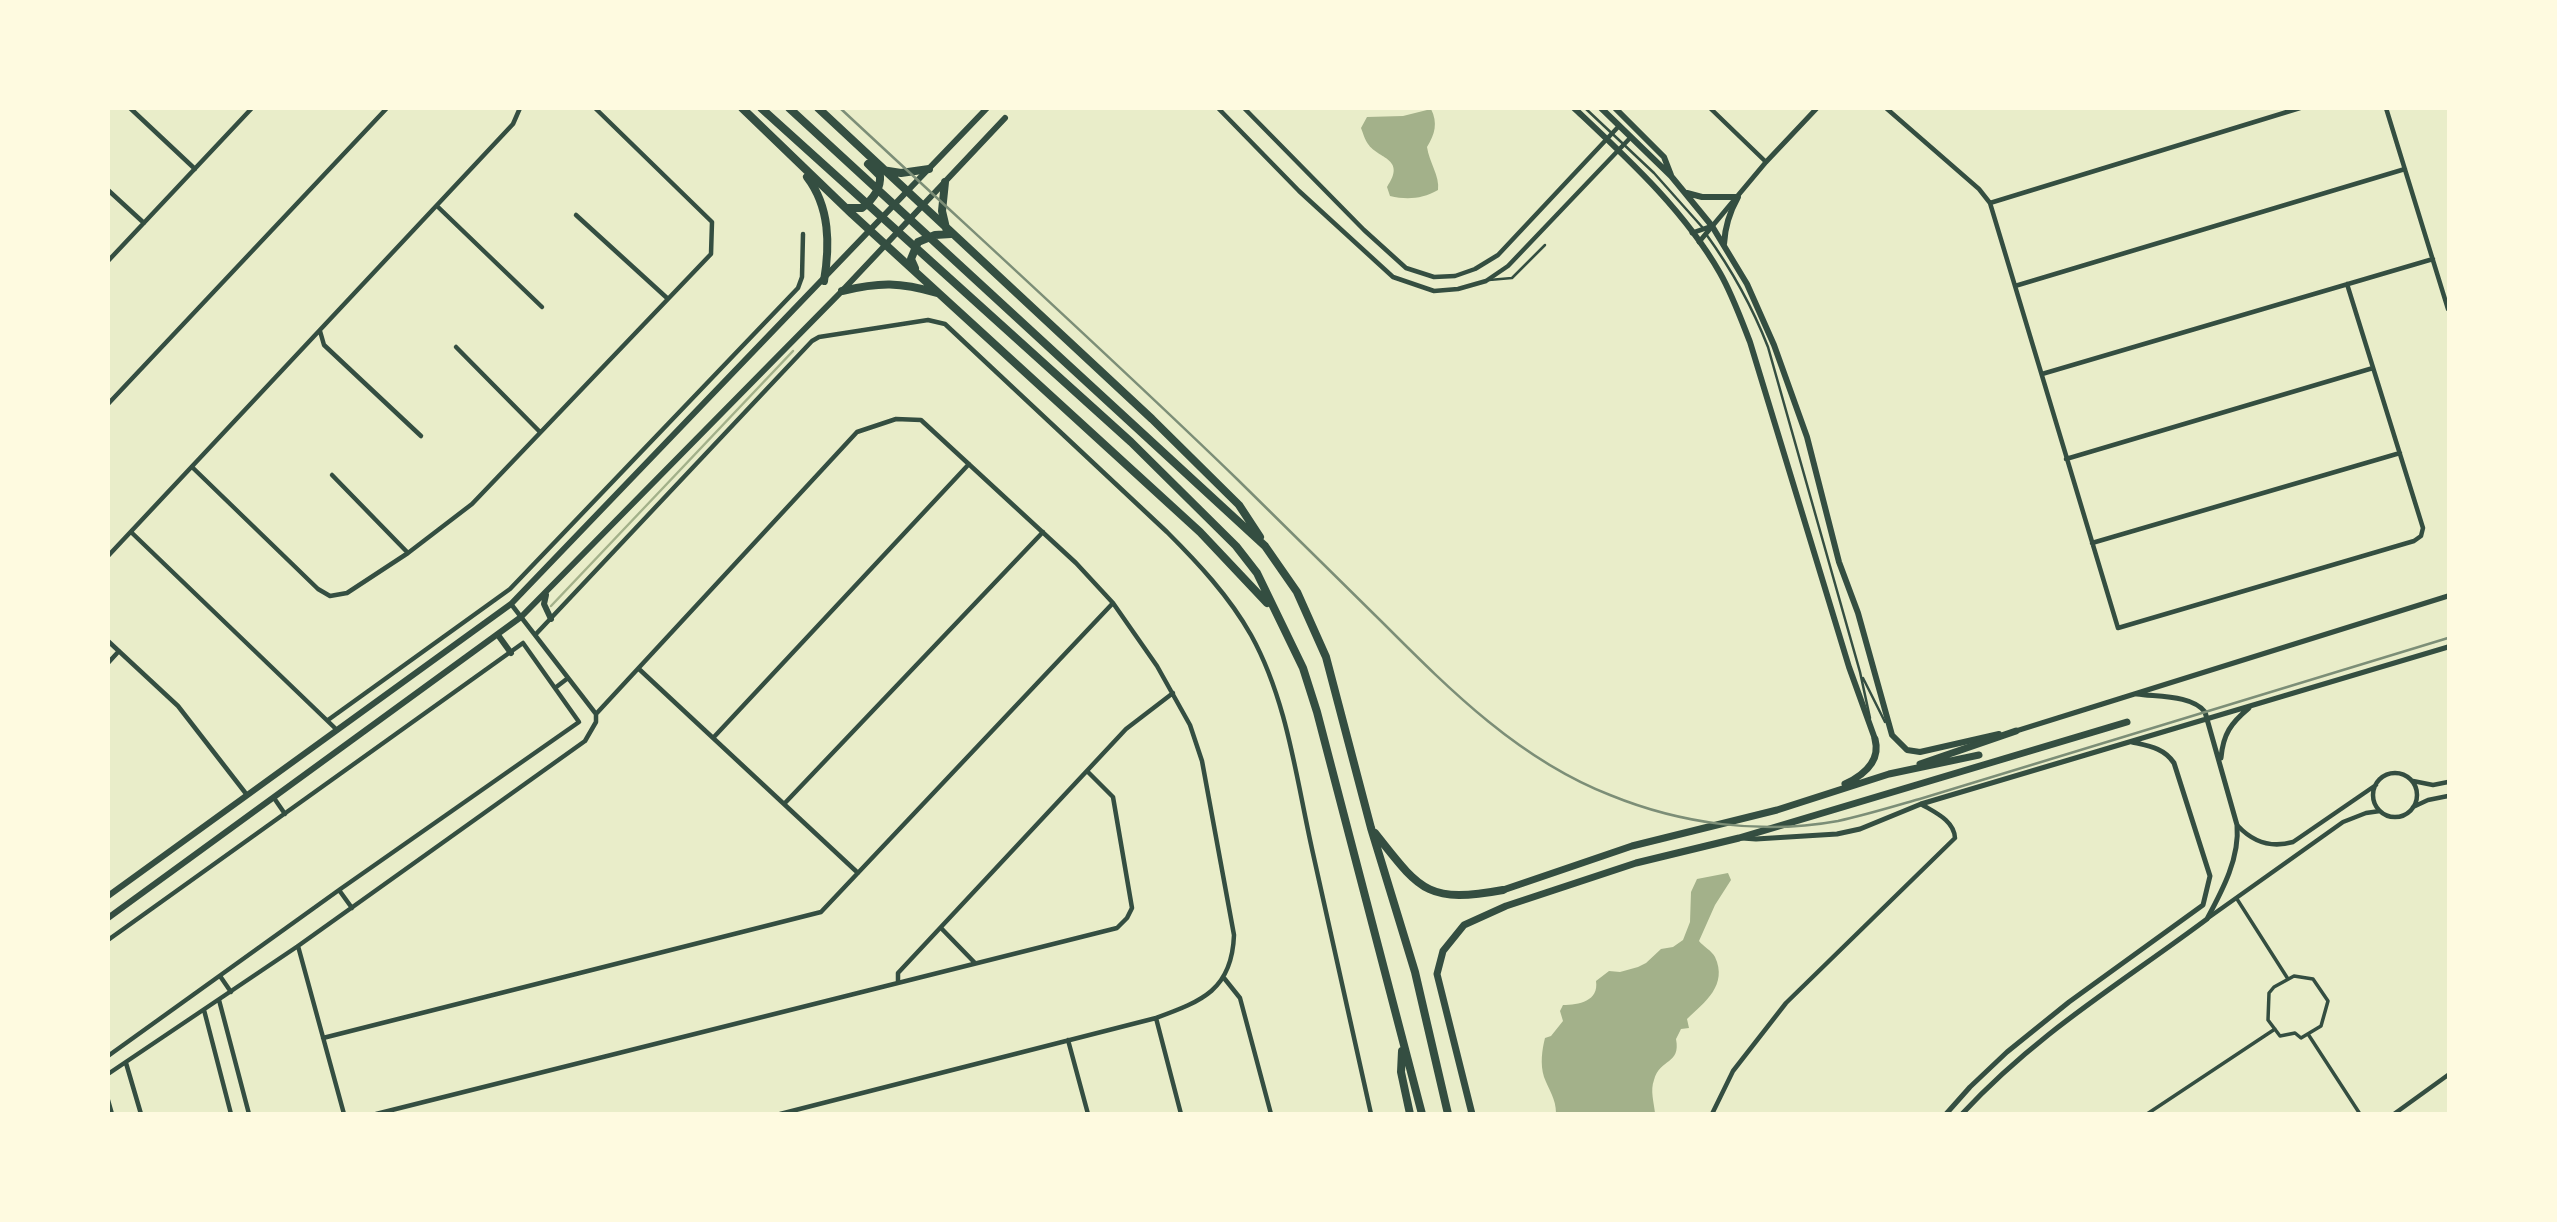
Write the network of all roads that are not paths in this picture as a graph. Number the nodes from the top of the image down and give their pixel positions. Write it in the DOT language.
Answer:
graph roads {
  1 [pos="131,108"];
  2 [pos="252,108"];
  3 [pos="387,108"];
  4 [pos="520,108"];
  5 [pos="595,108"];
  6 [pos="742,108"];
  7 [pos="761,108"];
  8 [pos="789,108"];
  9 [pos="818,108"];
  10 [pos="988,108"];
  11 [pos="1219,108"];
  12 [pos="1244,108"];
  13 [pos="1574,108"];
  14 [pos="1585,108"];
  15 [pos="1601,108"];
  16 [pos="1615,108"];
  17 [pos="1710,108"];
  18 [pos="1725,108"];
  19 [pos="1817,108"];
  20 [pos="1886,108"];
  21 [pos="2386,108"];
  22 [pos="2297,109"];
  23 [pos="1718,116"];
  24 [pos="828,118"];
  25 [pos="1005,118"];
  26 [pos="1619,125"];
  27 [pos="1631,137"];
  28 [pos="1606,139"];
  29 [pos="1618,150"];
  30 [pos="797,162"];
  31 [pos="1766,162"];
  32 [pos="195,169"];
  33 [pos="929,169"];
  34 [pos="2405,169"];
  35 [pos="882,170"];
  36 [pos="1671,176"];
  37 [pos="944,182"];
  38 [pos="108,190"];
  39 [pos="907,193"];
  40 [pos="1685,193"];
  41 [pos="1738,197"];
  42 [pos="1990,203"];
  43 [pos="437,206"];
  44 [pos="922,207"];
  45 [pos="847,208"];
  46 [pos="576,215"];
  47 [pos="144,223"];
  48 [pos="1712,226"];
  49 [pos="872,230"];
  50 [pos="949,232"];
  51 [pos="803,233"];
  52 [pos="1692,233"];
  53 [pos="1699,242"];
  54 [pos="887,244"];
  55 [pos="1545,244"];
  56 [pos="1724,244"];
  57 [pos="2433,259"];
  58 [pos="108,261"];
  59 [pos="917,271"];
  60 [pos="824,281"];
  61 [pos="1486,281"];
  62 [pos="2347,284"];
  63 [pos="2015,286"];
  64 [pos="842,291"];
  65 [pos="939,294"];
  66 [pos="667,298"];
  67 [pos="542,307"];
  68 [pos="2448,309"];
  69 [pos="320,331"];
  70 [pos="456,347"];
  71 [pos="2373,368"];
  72 [pos="2042,373"];
  73 [pos="108,404"];
  74 [pos="540,432"];
  75 [pos="421,436"];
  76 [pos="2400,453"];
  77 [pos="2066,458"];
  78 [pos="970,464"];
  79 [pos="192,467"];
  80 [pos="332,475"];
  81 [pos="131,532"];
  82 [pos="1043,532"];
  83 [pos="2092,543"];
  84 [pos="1265,546"];
  85 [pos="408,553"];
  86 [pos="108,556"];
  87 [pos="546,594"];
  88 [pos="2447,596"];
  89 [pos="1113,603"];
  90 [pos="511,604"];
  91 [pos="1272,607"];
  92 [pos="521,617"];
  93 [pos="551,619"];
  94 [pos="536,634"];
  95 [pos="498,635"];
  96 [pos="108,641"];
  97 [pos="2448,647"];
  98 [pos="119,651"];
  99 [pos="511,653"];
  100 [pos="108,663"];
  101 [pos="639,669"];
  102 [pos="1860,672"];
  103 [pos="568,678"];
  104 [pos="555,688"];
  105 [pos="1173,693"];
  106 [pos="2137,694"];
  107 [pos="2252,706"];
  108 [pos="596,714"];
  109 [pos="2208,719"];
  110 [pos="328,720"];
  111 [pos="2127,722"];
  112 [pos="337,730"];
  113 [pos="2016,732"];
  114 [pos="1892,735"];
  115 [pos="713,738"];
  116 [pos="1874,738"];
  117 [pos="2129,741"];
  118 [pos="1979,755"];
  119 [pos="2220,761"];
  120 [pos="1087,771"];
  121 [pos="1889,774"];
  122 [pos="2412,780"];
  123 [pos="2448,782"];
  124 [pos="2376,785"];
  125 [pos="1825,793"];
  126 [pos="247,795"];
  127 [pos="2448,796"];
  128 [pos="274,798"];
  129 [pos="784,804"];
  130 [pos="1921,804"];
  131 [pos="2413,807"];
  132 [pos="2381,810"];
  133 [pos="285,814"];
  134 [pos="2237,825"];
  135 [pos="1371,828"];
  136 [pos="1739,838"];
  137 [pos="858,873"];
  138 [pos="339,890"];
  139 [pos="1503,890"];
  140 [pos="108,896"];
  141 [pos="2237,899"];
  142 [pos="352,908"];
  143 [pos="108,918"];
  144 [pos="2207,919"];
  145 [pos="941,928"];
  146 [pos="108,940"];
  147 [pos="298,947"];
  148 [pos="975,963"];
  149 [pos="220,976"];
  150 [pos="1224,978"];
  151 [pos="2288,979"];
  152 [pos="898,983"];
  153 [pos="231,992"];
  154 [pos="219,1000"];
  155 [pos="204,1010"];
  156 [pos="1156,1018"];
  157 [pos="2275,1029"];
  158 [pos="2308,1034"];
  159 [pos="323,1038"];
  160 [pos="1068,1040"];
  161 [pos="1402,1041"];
  162 [pos="108,1056"];
  163 [pos="126,1063"];
  164 [pos="108,1074"];
  165 [pos="2448,1074"];
  166 [pos="108,1100"];
  167 [pos="112,1113"];
  168 [pos="141,1114"];
  169 [pos="231,1114"];
  170 [pos="249,1114"];
  171 [pos="344,1114"];
  172 [pos="376,1114"];
  173 [pos="780,1114"];
  174 [pos="1088,1114"];
  175 [pos="1181,1114"];
  176 [pos="1271,1114"];
  177 [pos="1371,1114"];
  178 [pos="1410,1114"];
  179 [pos="1422,1114"];
  180 [pos="1448,1114"];
  181 [pos="1472,1114"];
  182 [pos="1712,1114"];
  183 [pos="1946,1114"];
  184 [pos="1962,1114"];
  185 [pos="2147,1114"];
  186 [pos="2360,1114"];
  187 [pos="2394,1114"];
  1 -- 32 [label="street"];
  2 -- 32 [label="street"];
  3 -- 73 [label="street"];
  4 -- 43 [label="street"];
  5 -- 66 [label="street"];
  6 -- 30 [label="highway"];
  7 -- 91 [label="highway"];
  8 -- 84 [label="highway"];
  9 -- 24 [label="highway"];
  10 -- 33 [label="main road"];
  11 -- 61 [label="street"];
  12 -- 28 [label="street"];
  13 -- 28 [label="main road"];
  14 -- 102 [label="lane"];
  15 -- 26 [label="main road"];
  16 -- 36 [label="main road"];
  17 -- 23 [label="street"];
  18 -- 23 [label="street"];
  19 -- 31 [label="street"];
  20 -- 42 [label="street"];
  21 -- 34 [label="street"];
  22 -- 42 [label="street"];
  23 -- 31 [label="street"];
  24 -- 35 [label="highway"];
  24 -- 45 [label="highway"];
  25 -- 37 [label="main road"];
  26 -- 27 [label="main road"];
  26 -- 28 [label="street"];
  27 -- 29 [label="street"];
  27 -- 36 [label="main road"];
  28 -- 29 [label="main road"];
  29 -- 52 [label="main road"];
  29 -- 61 [label="street"];
  30 -- 45 [label="highway"];
  30 -- 60 [label="highway"];
  31 -- 41 [label="street"];
  32 -- 47 [label="street"];
  33 -- 35 [label="highway"];
  33 -- 39 [label="main road"];
  34 -- 57 [label="street"];
  34 -- 63 [label="street"];
  35 -- 39 [label="highway"];
  36 -- 40 [label="main road"];
  37 -- 44 [label="main road"];
  37 -- 50 [label="highway"];
  38 -- 47 [label="street"];
  39 -- 44 [label="highway"];
  39 -- 49 [label="main road"];
  40 -- 41 [label="main road"];
  40 -- 48 [label="main road"];
  41 -- 48 [label="street"];
  41 -- 56 [label="main road"];
  42 -- 63 [label="street"];
  43 -- 67 [label="street"];
  43 -- 69 [label="street"];
  44 -- 50 [label="highway"];
  44 -- 54 [label="main road"];
  45 -- 49 [label="highway"];
  46 -- 66 [label="street"];
  47 -- 58 [label="street"];
  48 -- 52 [label="street"];
  48 -- 53 [label="street"];
  48 -- 56 [label="main road"];
  49 -- 54 [label="highway"];
  49 -- 60 [label="main road"];
  50 -- 59 [label="highway"];
  50 -- 84 [label="highway"];
  51 -- 110 [label="street"];
  52 -- 53 [label="main road"];
  53 -- 116 [label="main road"];
  54 -- 59 [label="highway"];
  54 -- 64 [label="main road"];
  55 -- 61 [label="lane"];
  56 -- 114 [label="main road"];
  57 -- 62 [label="street"];
  57 -- 68 [label="street"];
  59 -- 65 [label="highway"];
  60 -- 90 [label="main road"];
  62 -- 71 [label="street"];
  62 -- 72 [label="street"];
  63 -- 72 [label="street"];
  64 -- 65 [label="highway"];
  64 -- 87 [label="main road"];
  65 -- 91 [label="highway"];
  66 -- 74 [label="street"];
  69 -- 75 [label="street"];
  69 -- 79 [label="street"];
  70 -- 74 [label="street"];
  71 -- 76 [label="street"];
  71 -- 77 [label="street"];
  72 -- 77 [label="street"];
  74 -- 85 [label="street"];
  76 -- 83 [label="street"];
  76 -- 83 [label="street"];
  77 -- 83 [label="street"];
  78 -- 82 [label="street"];
  78 -- 101 [label="street"];
  78 -- 115 [label="street"];
  79 -- 81 [label="street"];
  79 -- 85 [label="street"];
  80 -- 85 [label="street"];
  81 -- 86 [label="street"];
  81 -- 110 [label="street"];
  82 -- 89 [label="street"];
  82 -- 129 [label="street"];
  84 -- 135 [label="highway"];
  87 -- 92 [label="main road"];
  87 -- 93 [label="main road"];
  88 -- 106 [label="street"];
  89 -- 105 [label="street"];
  89 -- 137 [label="street"];
  90 -- 92 [label="street"];
  90 -- 112 [label="main road"];
  91 -- 161 [label="highway"];
  92 -- 94 [label="street"];
  92 -- 95 [label="main road"];
  93 -- 94 [label="street"];
  93 -- 177 [label="street"];
  94 -- 103 [label="street"];
  95 -- 99 [label="main road"];
  95 -- 128 [label="main road"];
  96 -- 98 [label="street"];
  97 -- 107 [label="street"];
  98 -- 100 [label="street"];
  98 -- 126 [label="street"];
  99 -- 104 [label="street"];
  99 -- 133 [label="street"];
  101 -- 108 [label="street"];
  101 -- 115 [label="street"];
  102 -- 114 [label="lane"];
  102 -- 116 [label="lane"];
  103 -- 104 [label="street"];
  103 -- 108 [label="street"];
  104 -- 138 [label="street"];
  105 -- 120 [label="street"];
  105 -- 150 [label="street"];
  106 -- 109 [label="street"];
  106 -- 113 [label="street"];
  107 -- 109 [label="street"];
  107 -- 119 [label="street"];
  108 -- 142 [label="street"];
  109 -- 117 [label="street"];
  109 -- 119 [label="street"];
  110 -- 112 [label="street"];
  111 -- 136 [label="main road"];
  112 -- 126 [label="main road"];
  113 -- 114 [label="main road"];
  113 -- 121 [label="main road"];
  115 -- 129 [label="street"];
  116 -- 125 [label="main road"];
  117 -- 130 [label="street"];
  117 -- 183 [label="street"];
  118 -- 121 [label="main road"];
  119 -- 134 [label="street"];
  120 -- 145 [label="street"];
  120 -- 148 [label="street"];
  121 -- 125 [label="main road"];
  122 -- 123 [label="street"];
  122 -- 124 [label="street"];
  122 -- 131 [label="street"];
  124 -- 132 [label="street"];
  124 -- 134 [label="street"];
  125 -- 139 [label="main road"];
  126 -- 140 [label="main road"];
  127 -- 131 [label="street"];
  128 -- 133 [label="street"];
  128 -- 143 [label="main road"];
  129 -- 137 [label="street"];
  130 -- 136 [label="street"];
  130 -- 182 [label="street"];
  131 -- 132 [label="street"];
  132 -- 141 [label="street"];
  133 -- 146 [label="street"];
  134 -- 144 [label="street"];
  135 -- 139 [label="highway"];
  135 -- 180 [label="highway"];
  136 -- 181 [label="main road"];
  137 -- 159 [label="street"];
  138 -- 142 [label="street"];
  138 -- 149 [label="street"];
  141 -- 144 [label="street"];
  141 -- 151 [label="street"];
  142 -- 147 [label="street"];
  144 -- 184 [label="street"];
  145 -- 148 [label="street"];
  145 -- 152 [label="street"];
  147 -- 153 [label="street"];
  147 -- 159 [label="street"];
  148 -- 152 [label="street"];
  149 -- 153 [label="street"];
  149 -- 162 [label="street"];
  150 -- 156 [label="street"];
  150 -- 176 [label="street"];
  151 -- 157 [label="street"];
  151 -- 158 [label="street"];
  152 -- 172 [label="street"];
  153 -- 154 [label="street"];
  154 -- 155 [label="street"];
  154 -- 170 [label="street"];
  155 -- 163 [label="street"];
  155 -- 169 [label="street"];
  156 -- 160 [label="street"];
  156 -- 175 [label="street"];
  157 -- 158 [label="street"];
  157 -- 185 [label="street"];
  158 -- 186 [label="street"];
  159 -- 171 [label="street"];
  160 -- 173 [label="street"];
  160 -- 174 [label="street"];
  161 -- 178 [label="highway"];
  161 -- 179 [label="highway"];
  163 -- 164 [label="street"];
  163 -- 168 [label="street"];
  165 -- 187 [label="street"];
  166 -- 167 [label="street"];
}
